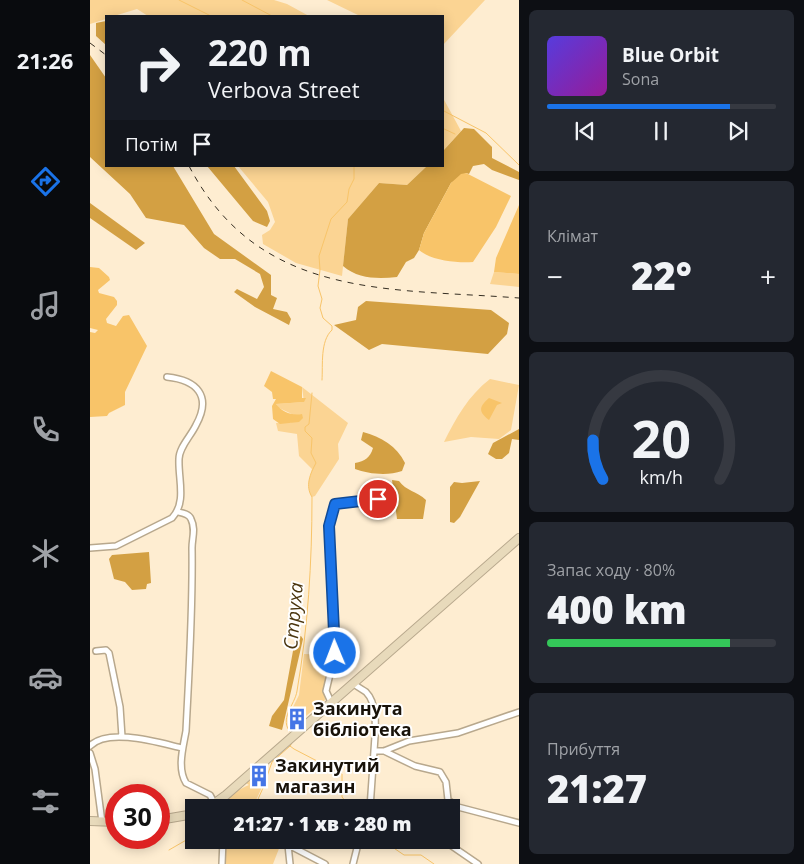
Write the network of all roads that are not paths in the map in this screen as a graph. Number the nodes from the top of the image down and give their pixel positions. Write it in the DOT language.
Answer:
graph roads {
  1 [pos="167,376"];
  2 [pos="378,499"];
  3 [pos="178,512"];
  4 [pos="519,538"];
  5 [pos="90,548"];
  6 [pos="96,651"];
  7 [pos="353,683"];
  8 [pos="331,702"];
  9 [pos="519,712"];
  10 [pos="122,737"];
  11 [pos="90,746"];
  12 [pos="182,748"];
  13 [pos="374,751"];
  14 [pos="384,751"];
  15 [pos="90,754"];
  16 [pos="210,799"];
  17 [pos="223,799"];
  18 [pos="371,799"];
  19 [pos="185,816"];
  20 [pos="170,818"];
  21 [pos="90,821"];
  22 [pos="102,822"];
  23 [pos="519,823"];
  24 [pos="223,849"];
  25 [pos="288,849"];
  26 [pos="296,849"];
  27 [pos="357,849"];
  28 [pos="456,849"];
  29 [pos="222,864"];
  30 [pos="290,864"];
  31 [pos="325,864"];
  32 [pos="354,864"];
  33 [pos="478,864"];
  1 -- 3 [label="street"];
  2 -- 8 [label="street"];
  3 -- 5 [label="street"];
  3 -- 12 [label="street"];
  4 -- 7 [label="street"];
  6 -- 10 [label="street"];
  7 -- 8 [label="street"];
  7 -- 13 [label="street"];
  8 -- 17 [label="street"];
  9 -- 14 [label="street"];
  10 -- 11 [label="street"];
  10 -- 12 [label="street"];
  12 -- 16 [label="street"];
  13 -- 14 [label="street"];
  13 -- 18 [label="street"];
  14 -- 23 [label="street"];
  15 -- 22 [label="street"];
  19 -- 20 [label="street"];
  21 -- 22 [label="street"];
  24 -- 29 [label="street"];
  25 -- 30 [label="street"];
  26 -- 31 [label="street"];
  27 -- 32 [label="street"];
  28 -- 33 [label="street"];
}
